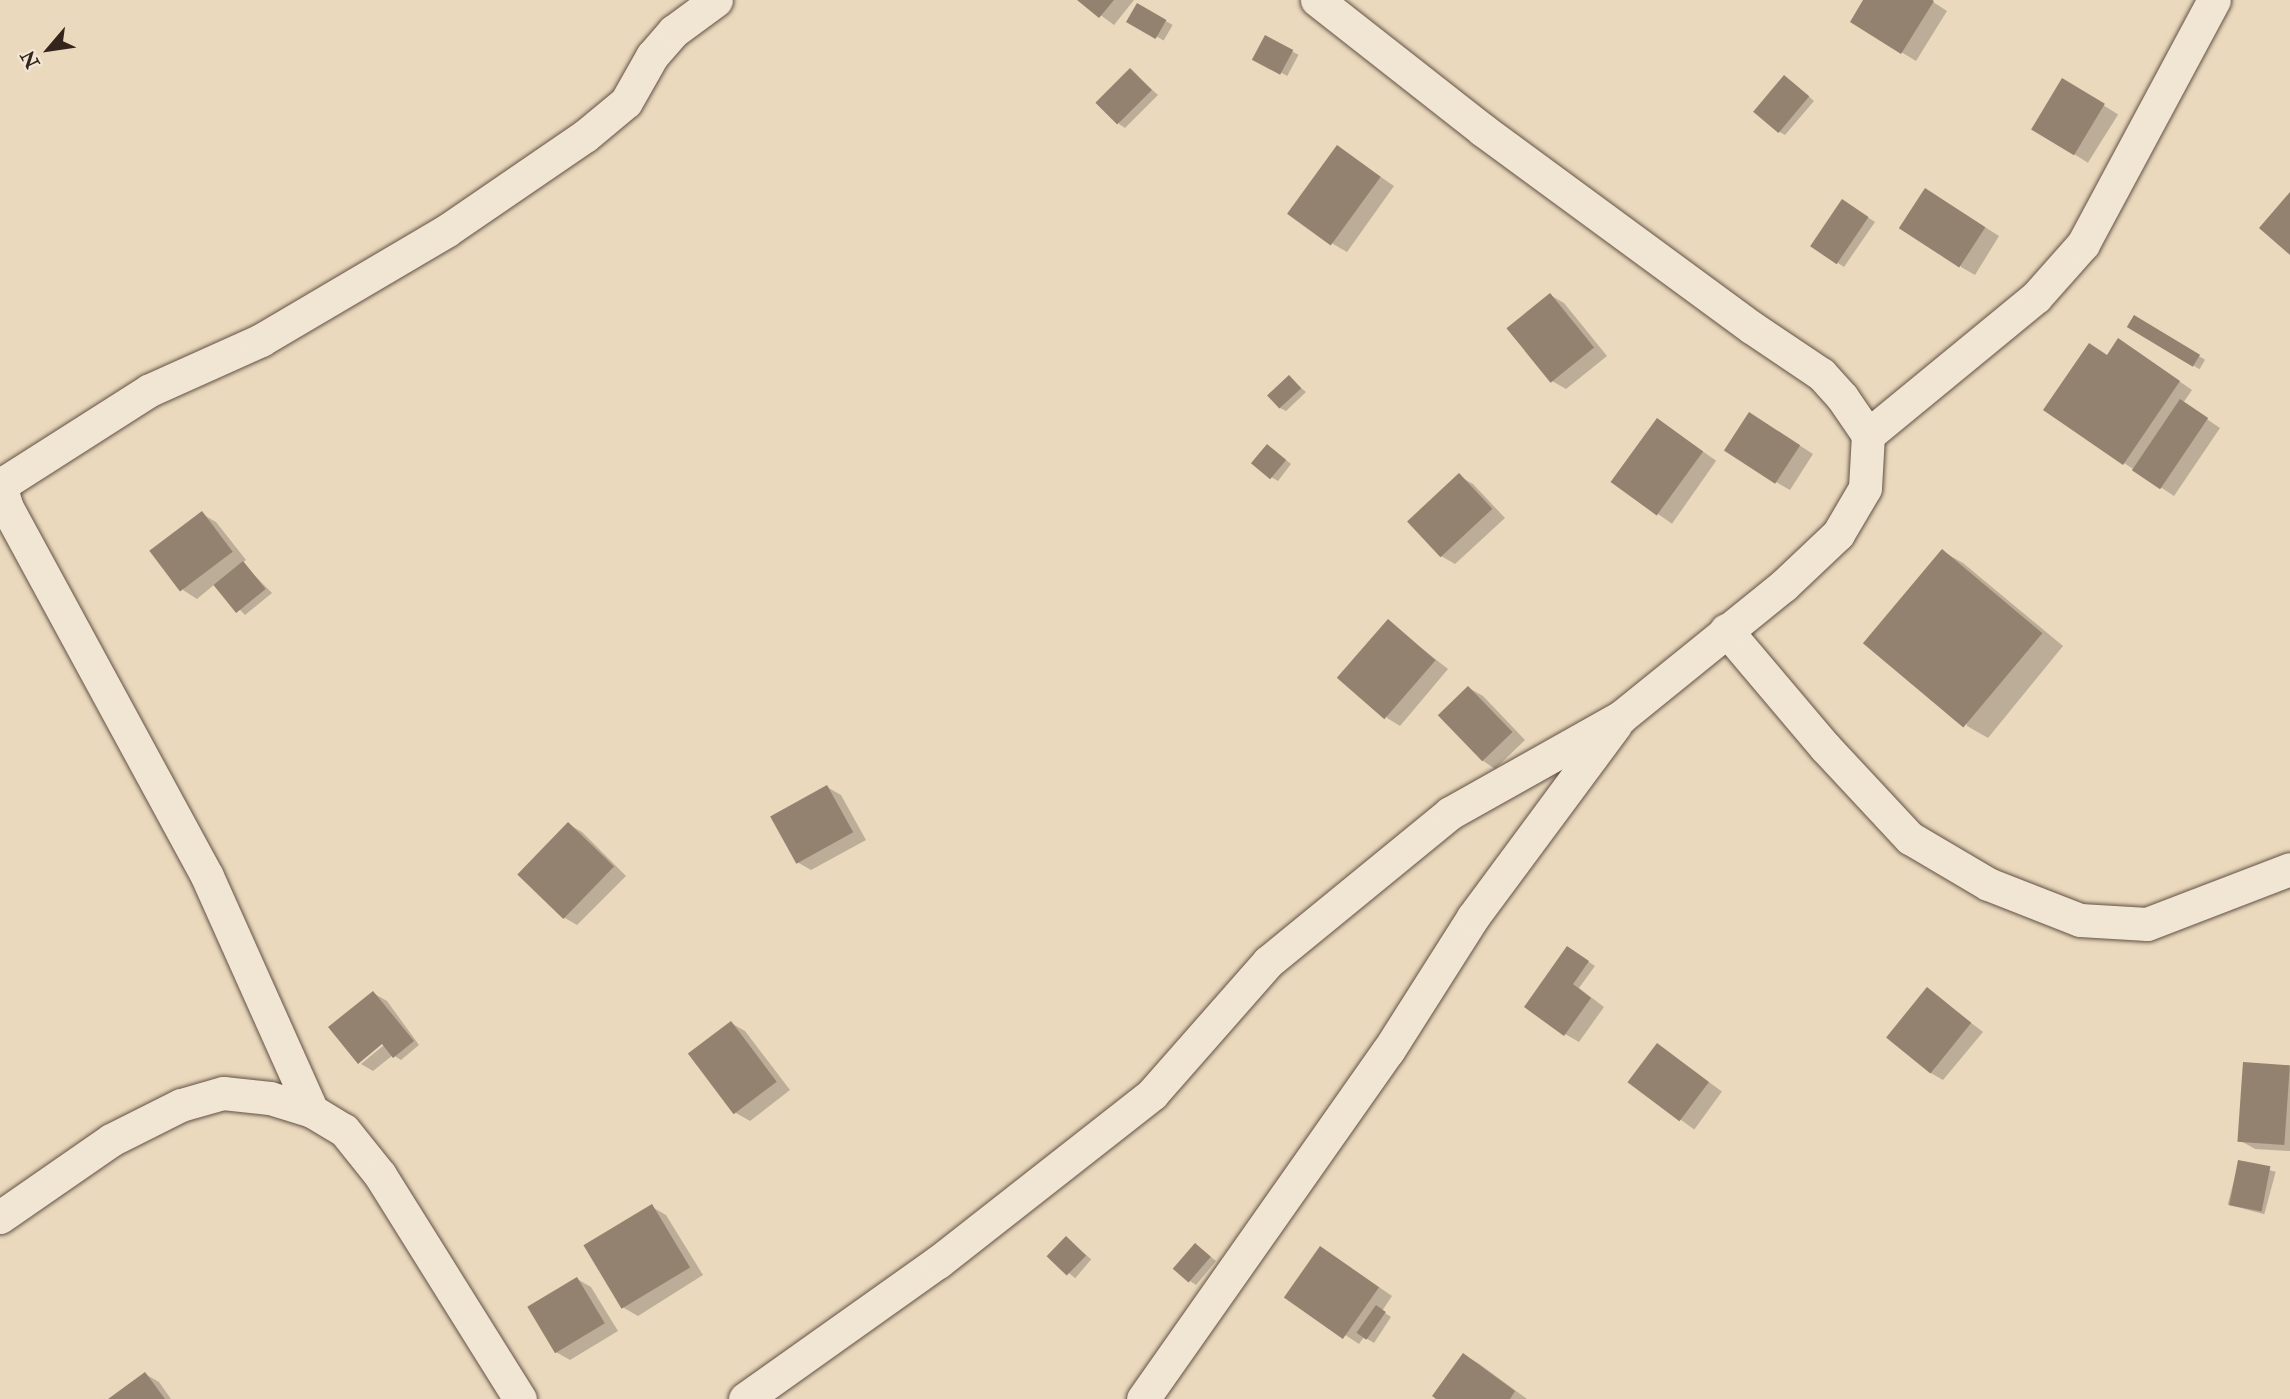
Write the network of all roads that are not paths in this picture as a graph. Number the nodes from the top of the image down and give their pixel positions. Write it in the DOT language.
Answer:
graph roads {
  1 [pos="716,0"];
  2 [pos="1317,0"];
  3 [pos="2214,0"];
  4 [pos="1868,435"];
  5 [pos="1726,630"];
  6 [pos="1621,717"];
  7 [pos="2290,869"];
  8 [pos="312,1111"];
  9 [pos="0,1217"];
  10 [pos="520,1399"];
  11 [pos="745,1399"];
  12 [pos="1143,1399"];
  1 -- 8 [label="street"];
  2 -- 4 [label="street"];
  3 -- 4 [label="street"];
  4 -- 5 [label="street"];
  5 -- 6 [label="street"];
  5 -- 7 [label="street"];
  6 -- 11 [label="street"];
  6 -- 12 [label="street"];
  8 -- 9 [label="street"];
  8 -- 10 [label="street"];
}
